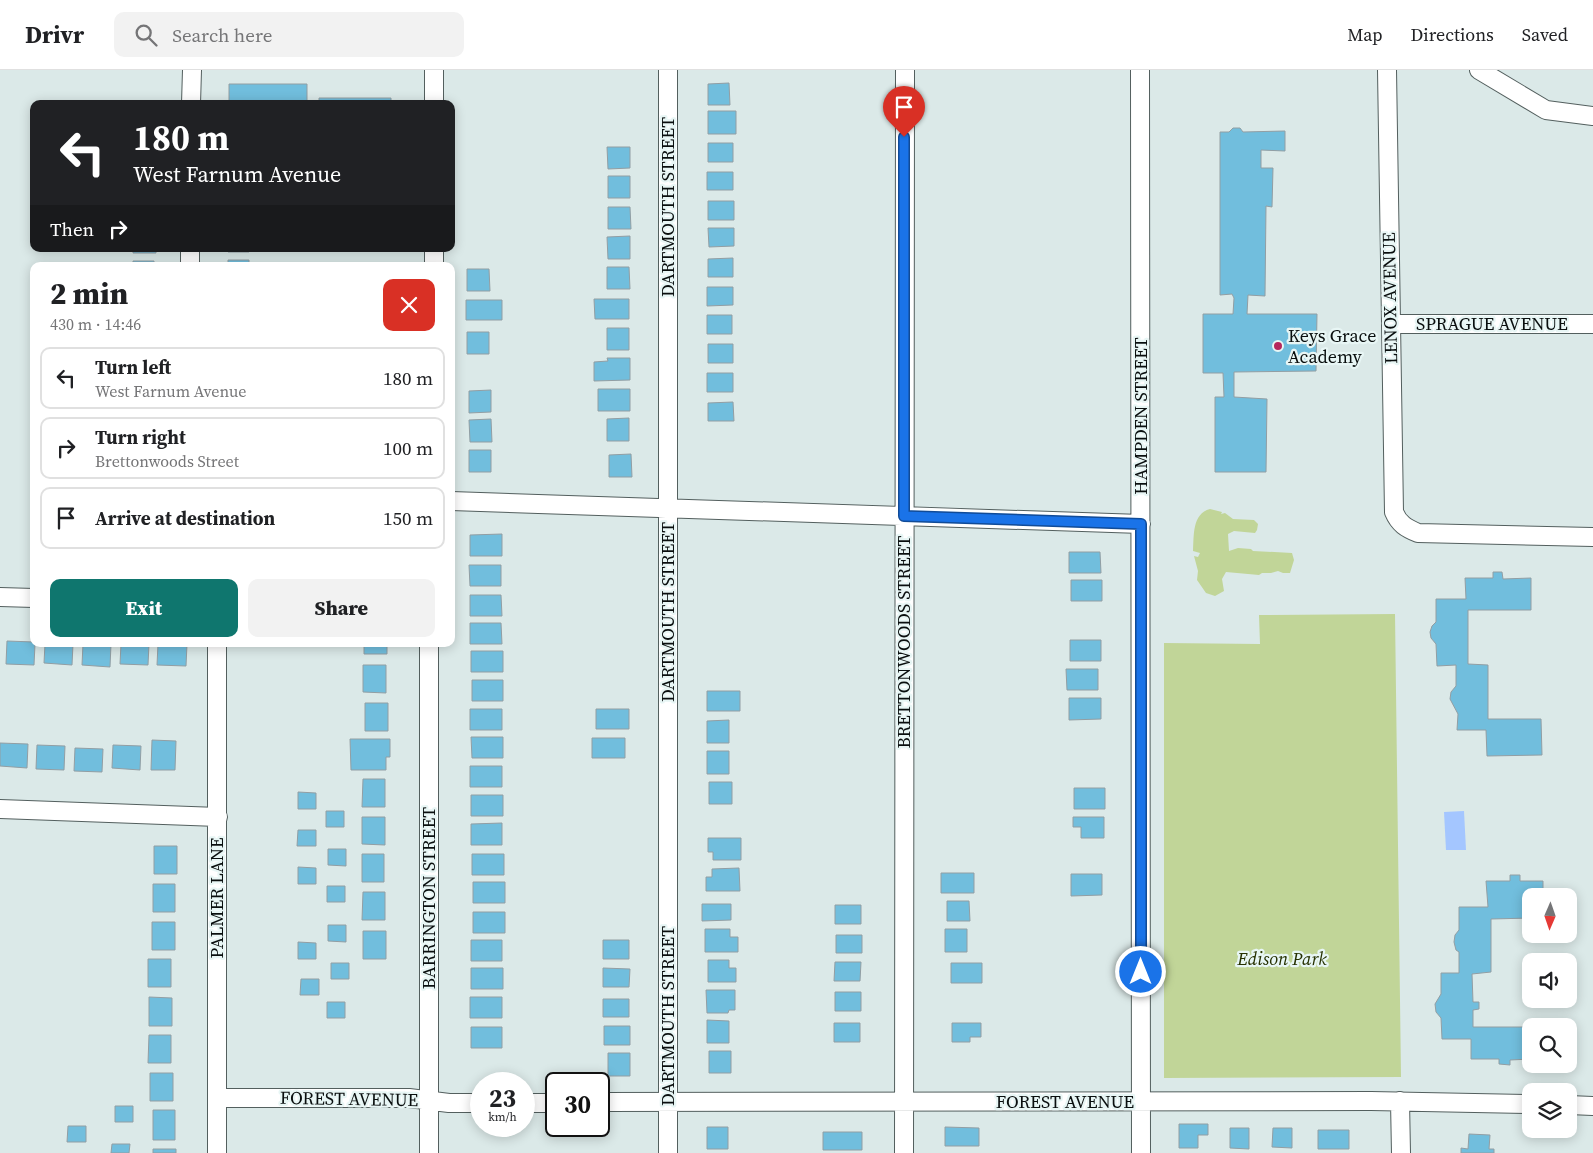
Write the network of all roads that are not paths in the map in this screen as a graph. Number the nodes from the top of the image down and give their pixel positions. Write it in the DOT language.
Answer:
graph roads {
  1 [pos="192,70"];
  2 [pos="434,70"];
  3 [pos="668,70"];
  4 [pos="904,70"];
  5 [pos="1140,70"];
  6 [pos="1387,70"];
  7 [pos="1479,70"];
  8 [pos="191,100"];
  9 [pos="434,100"];
  10 [pos="1593,116"];
  11 [pos="1391,324"];
  12 [pos="1593,324"];
  13 [pos="455,501"];
  14 [pos="668,509"];
  15 [pos="904,516"];
  16 [pos="1141,524"];
  17 [pos="1593,536"];
  18 [pos="0,596"];
  19 [pos="30,598"];
  20 [pos="217,647"];
  21 [pos="429,647"];
  22 [pos="0,809"];
  23 [pos="218,817"];
  24 [pos="217,1098"];
  25 [pos="429,1100"];
  26 [pos="1400,1101"];
  27 [pos="610,1102"];
  28 [pos="1141,1102"];
  29 [pos="470,1103"];
  30 [pos="667,1103"];
  31 [pos="904,1103"];
  32 [pos="1522,1104"];
  33 [pos="1577,1105"];
  34 [pos="1593,1106"];
  35 [pos="216,1153"];
  36 [pos="429,1153"];
  37 [pos="668,1153"];
  38 [pos="904,1153"];
  39 [pos="1141,1153"];
  40 [pos="1401,1153"];
  1 -- 8 [label="street"];
  2 -- 9 [label="street"];
  3 -- 14 [label="street, DARTMOUTH STREET"];
  4 -- 15 [label="street, BRETTONWOODS STREET"];
  5 -- 16 [label="street, HAMPDEN STREET"];
  6 -- 11 [label="street, LENOX AVENUE"];
  7 -- 10 [label="street"];
  11 -- 12 [label="street, SPRAGUE AVENUE"];
  11 -- 17 [label="street, LENOX AVENUE"];
  13 -- 14 [label="street"];
  14 -- 15 [label="street"];
  14 -- 30 [label="street, DARTMOUTH STREET"];
  15 -- 16 [label="street"];
  15 -- 31 [label="street, BRETTONWOODS STREET"];
  16 -- 28 [label="street, HAMPDEN STREET"];
  18 -- 19 [label="street"];
  20 -- 23 [label="street, PALMER LANE"];
  21 -- 25 [label="street, BARRINGTON STREET"];
  22 -- 23 [label="street"];
  23 -- 24 [label="street, PALMER LANE"];
  24 -- 25 [label="street, FOREST AVENUE"];
  24 -- 35 [label="street, PALMER LANE"];
  25 -- 29 [label="street, FOREST AVENUE"];
  25 -- 36 [label="street, BARRINGTON STREET"];
  26 -- 28 [label="street, FOREST AVENUE"];
  26 -- 32 [label="street, FOREST AVENUE"];
  26 -- 40 [label="street"];
  27 -- 30 [label="street, FOREST AVENUE"];
  28 -- 31 [label="street, FOREST AVENUE"];
  28 -- 39 [label="street, HAMPDEN STREET"];
  30 -- 31 [label="street, FOREST AVENUE"];
  30 -- 37 [label="street, DARTMOUTH STREET"];
  31 -- 38 [label="street, BRETTONWOODS STREET"];
  33 -- 34 [label="street"];
}
